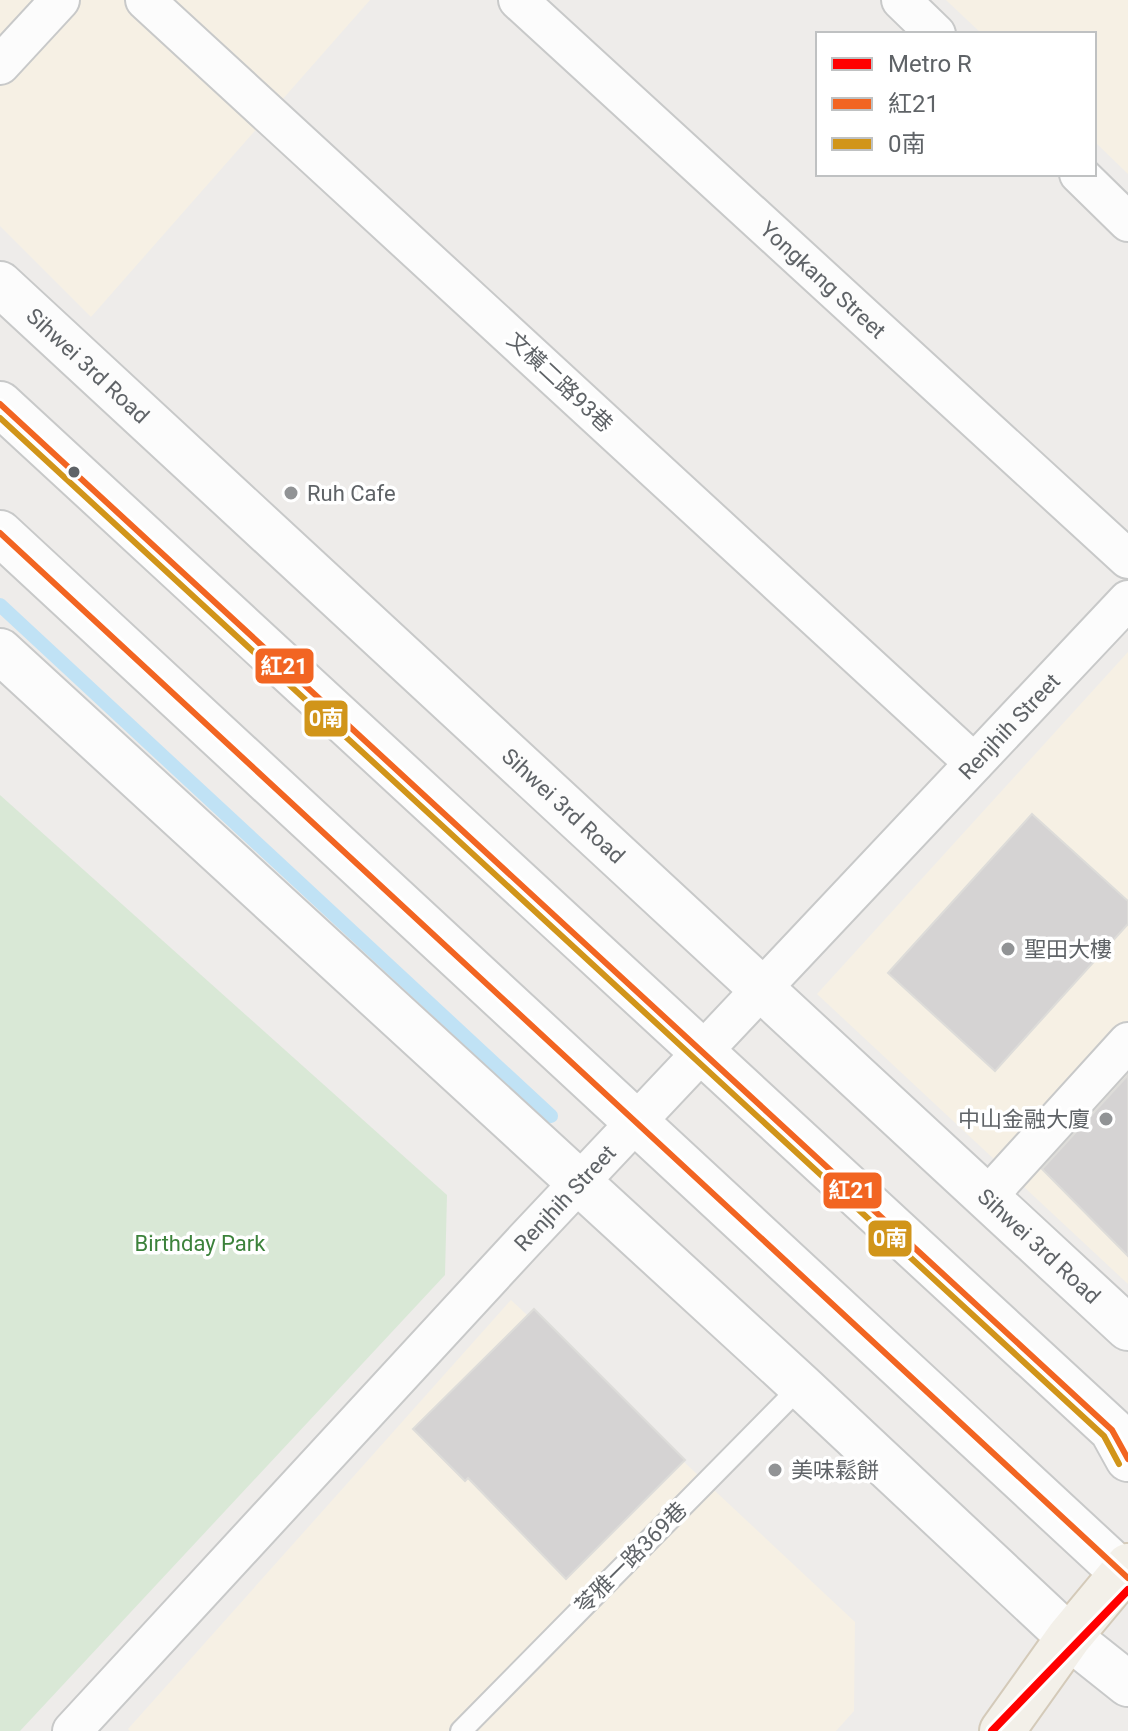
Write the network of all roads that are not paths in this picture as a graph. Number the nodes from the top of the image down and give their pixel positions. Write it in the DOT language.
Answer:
graph roads {
  1 [pos="60,0"];
  2 [pos="145,0"];
  3 [pos="518,0"];
  4 [pos="901,0"];
  5 [pos="934,32"];
  6 [pos="0,65"];
  7 [pos="1081,176"];
  8 [pos="1128,222"];
  9 [pos="0,284"];
  10 [pos="0,404"];
  11 [pos="0,533"];
  12 [pos="1128,559"];
  13 [pos="1128,600"];
  14 [pos="0,651"];
  15 [pos="974,763"];
  16 [pos="761,988"];
  17 [pos="1128,1042"];
  18 [pos="702,1052"];
  19 [pos="636,1122"];
  20 [pos="579,1182"];
  21 [pos="987,1197"];
  22 [pos="1128,1328"];
  23 [pos="801,1386"];
  24 [pos="1128,1459"];
  25 [pos="1126,1572"];
  26 [pos="1069,1637"];
  27 [pos="1128,1684"];
  28 [pos="72,1731"];
  29 [pos="461,1731"];
  30 [pos="1002,1731"];
  1 -- 6 [label="street"];
  2 -- 15 [label="street, 文橫二路93巷"];
  3 -- 12 [label="street, Yongkang Street"];
  4 -- 5 [label="street"];
  7 -- 8 [label="street"];
  9 -- 16 [label="street, Sihwei 3rd Road"];
  10 -- 18 [label="street"];
  11 -- 19 [label="street"];
  13 -- 15 [label="street, Renjhih Street"];
  14 -- 20 [label="street"];
  15 -- 16 [label="street, Renjhih Street"];
  16 -- 18 [label="street, Renjhih Street"];
  16 -- 21 [label="street, Sihwei 3rd Road"];
  17 -- 21 [label="street"];
  18 -- 19 [label="street, Renjhih Street"];
  18 -- 24 [label="street"];
  19 -- 20 [label="street, Renjhih Street"];
  19 -- 25 [label="street"];
  20 -- 23 [label="street"];
  20 -- 28 [label="street, Renjhih Street"];
  21 -- 22 [label="street, Sihwei 3rd Road"];
  23 -- 26 [label="street"];
  23 -- 29 [label="lane, 苓雅一路369巷"];
  25 -- 26 [label="main road"];
  26 -- 27 [label="street"];
  26 -- 30 [label="main road"];
}
